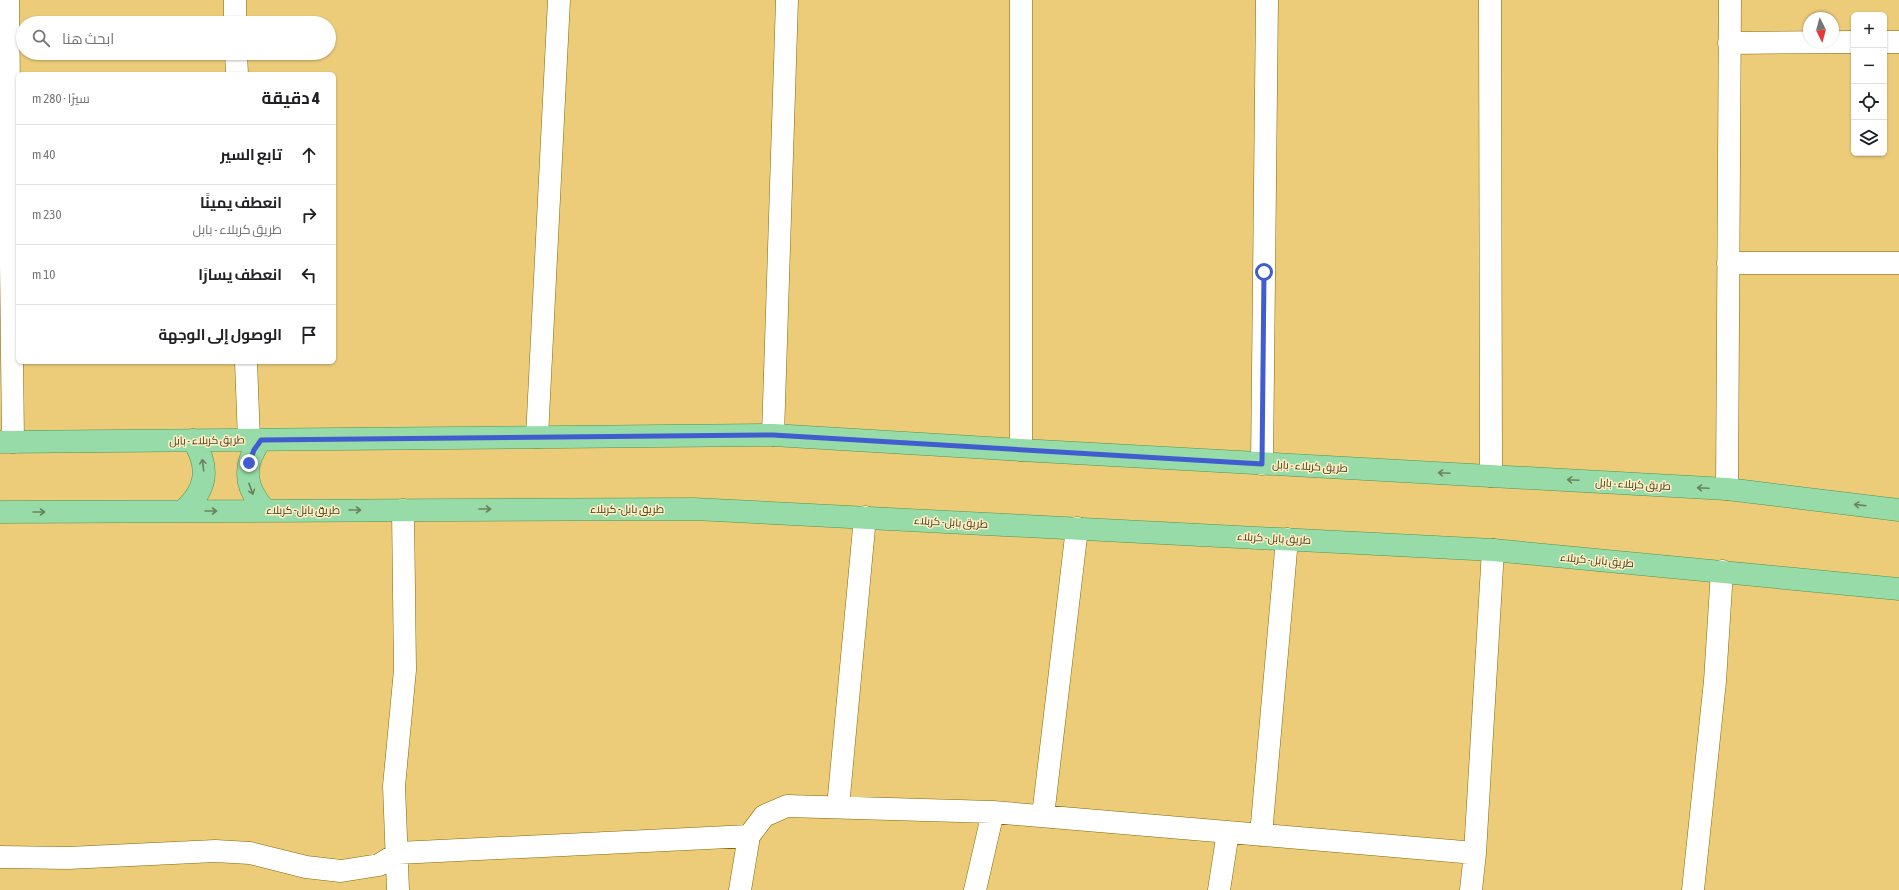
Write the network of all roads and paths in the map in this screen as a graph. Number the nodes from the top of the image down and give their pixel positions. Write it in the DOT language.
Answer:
graph roads {
  1 [pos="8,0"];
  2 [pos="234,0"];
  3 [pos="559,0"];
  4 [pos="787,0"];
  5 [pos="1022,0"];
  6 [pos="1267,0"];
  7 [pos="1490,0"];
  8 [pos="1730,0"];
  9 [pos="235,16"];
  10 [pos="1851,42"];
  11 [pos="1887,42"];
  12 [pos="1899,42"];
  13 [pos="1729,43"];
  14 [pos="236,60"];
  15 [pos="237,72"];
  16 [pos="5,202"];
  17 [pos="1728,263"];
  18 [pos="1899,263"];
  19 [pos="246,364"];
  20 [pos="773,435"];
  21 [pos="537,437"];
  22 [pos="193,440"];
  23 [pos="255,440"];
  24 [pos="6,442"];
  25 [pos="1021,450"];
  26 [pos="1262,464"];
  27 [pos="1491,476"];
  28 [pos="1726,489"];
  29 [pos="265,510"];
  30 [pos="403,510"];
  31 [pos="1899,510"];
  32 [pos="183,511"];
  33 [pos="0,512"];
  34 [pos="865,517"];
  35 [pos="1077,528"];
  36 [pos="1287,539"];
  37 [pos="1493,550"];
  38 [pos="1722,571"];
  39 [pos="1899,589"];
  40 [pos="838,808"];
  41 [pos="993,812"];
  42 [pos="1043,816"];
  43 [pos="1228,832"];
  44 [pos="1261,835"];
  45 [pos="749,836"];
  46 [pos="398,853"];
  47 [pos="1475,853"];
  48 [pos="0,857"];
  49 [pos="398,890"];
  50 [pos="740,890"];
  51 [pos="975,890"];
  52 [pos="1219,890"];
  53 [pos="1471,890"];
  54 [pos="1693,890"];
  1 -- 16 [label="street"];
  2 -- 9 [label="street"];
  3 -- 21 [label="street"];
  4 -- 20 [label="street"];
  5 -- 25 [label="street"];
  6 -- 26 [label="street"];
  7 -- 27 [label="street"];
  8 -- 13 [label="street"];
  10 -- 13 [label="street"];
  11 -- 12 [label="street"];
  13 -- 17 [label="street"];
  14 -- 15 [label="street"];
  16 -- 24 [label="street"];
  17 -- 18 [label="street"];
  17 -- 28 [label="street"];
  19 -- 23 [label="street"];
  20 -- 21 [label="main road, طريق كربلاء - بابل"];
  20 -- 25 [label="main road, طريق كربلاء - بابل"];
  21 -- 23 [label="main road, طريق كربلاء - بابل"];
  22 -- 23 [label="main road, طريق كربلاء - بابل"];
  22 -- 24 [label="main road, طريق كربلاء - بابل"];
  32 -- 22 [label="main road, one-way"];
  23 -- 29 [label="main road, one-way"];
  25 -- 26 [label="main road, طريق كربلاء - بابل"];
  27 -- 26 [label="main road, طريق كربلاء - بابل, one-way"];
  28 -- 27 [label="main road, طريق كربلاء - بابل, one-way"];
  31 -- 28 [label="main road, طريق كربلاء - بابل, one-way"];
  29 -- 30 [label="main road, طريق بابل- كربلاء, one-way"];
  32 -- 29 [label="main road, طريق بابل- كربلاء, one-way"];
  30 -- 34 [label="main road, طريق بابل- كربلاء, one-way"];
  30 -- 46 [label="street"];
  33 -- 32 [label="main road, طريق بابل- كربلاء, one-way"];
  34 -- 35 [label="main road, طريق بابل- كربلاء"];
  34 -- 40 [label="street"];
  35 -- 36 [label="main road, طريق بابل- كربلاء"];
  35 -- 42 [label="street"];
  36 -- 37 [label="main road, طريق بابل- كربلاء"];
  36 -- 44 [label="street"];
  37 -- 38 [label="main road, طريق بابل- كربلاء"];
  37 -- 47 [label="street"];
  38 -- 39 [label="main road, طريق بابل- كربلاء"];
  38 -- 54 [label="street"];
  40 -- 41 [label="street"];
  40 -- 45 [label="street"];
  41 -- 42 [label="street"];
  41 -- 51 [label="street"];
  42 -- 43 [label="street"];
  43 -- 44 [label="street"];
  43 -- 52 [label="street"];
  44 -- 47 [label="street"];
  45 -- 46 [label="street"];
  45 -- 50 [label="street"];
  46 -- 48 [label="street"];
  46 -- 49 [label="street"];
  47 -- 53 [label="street"];
}
